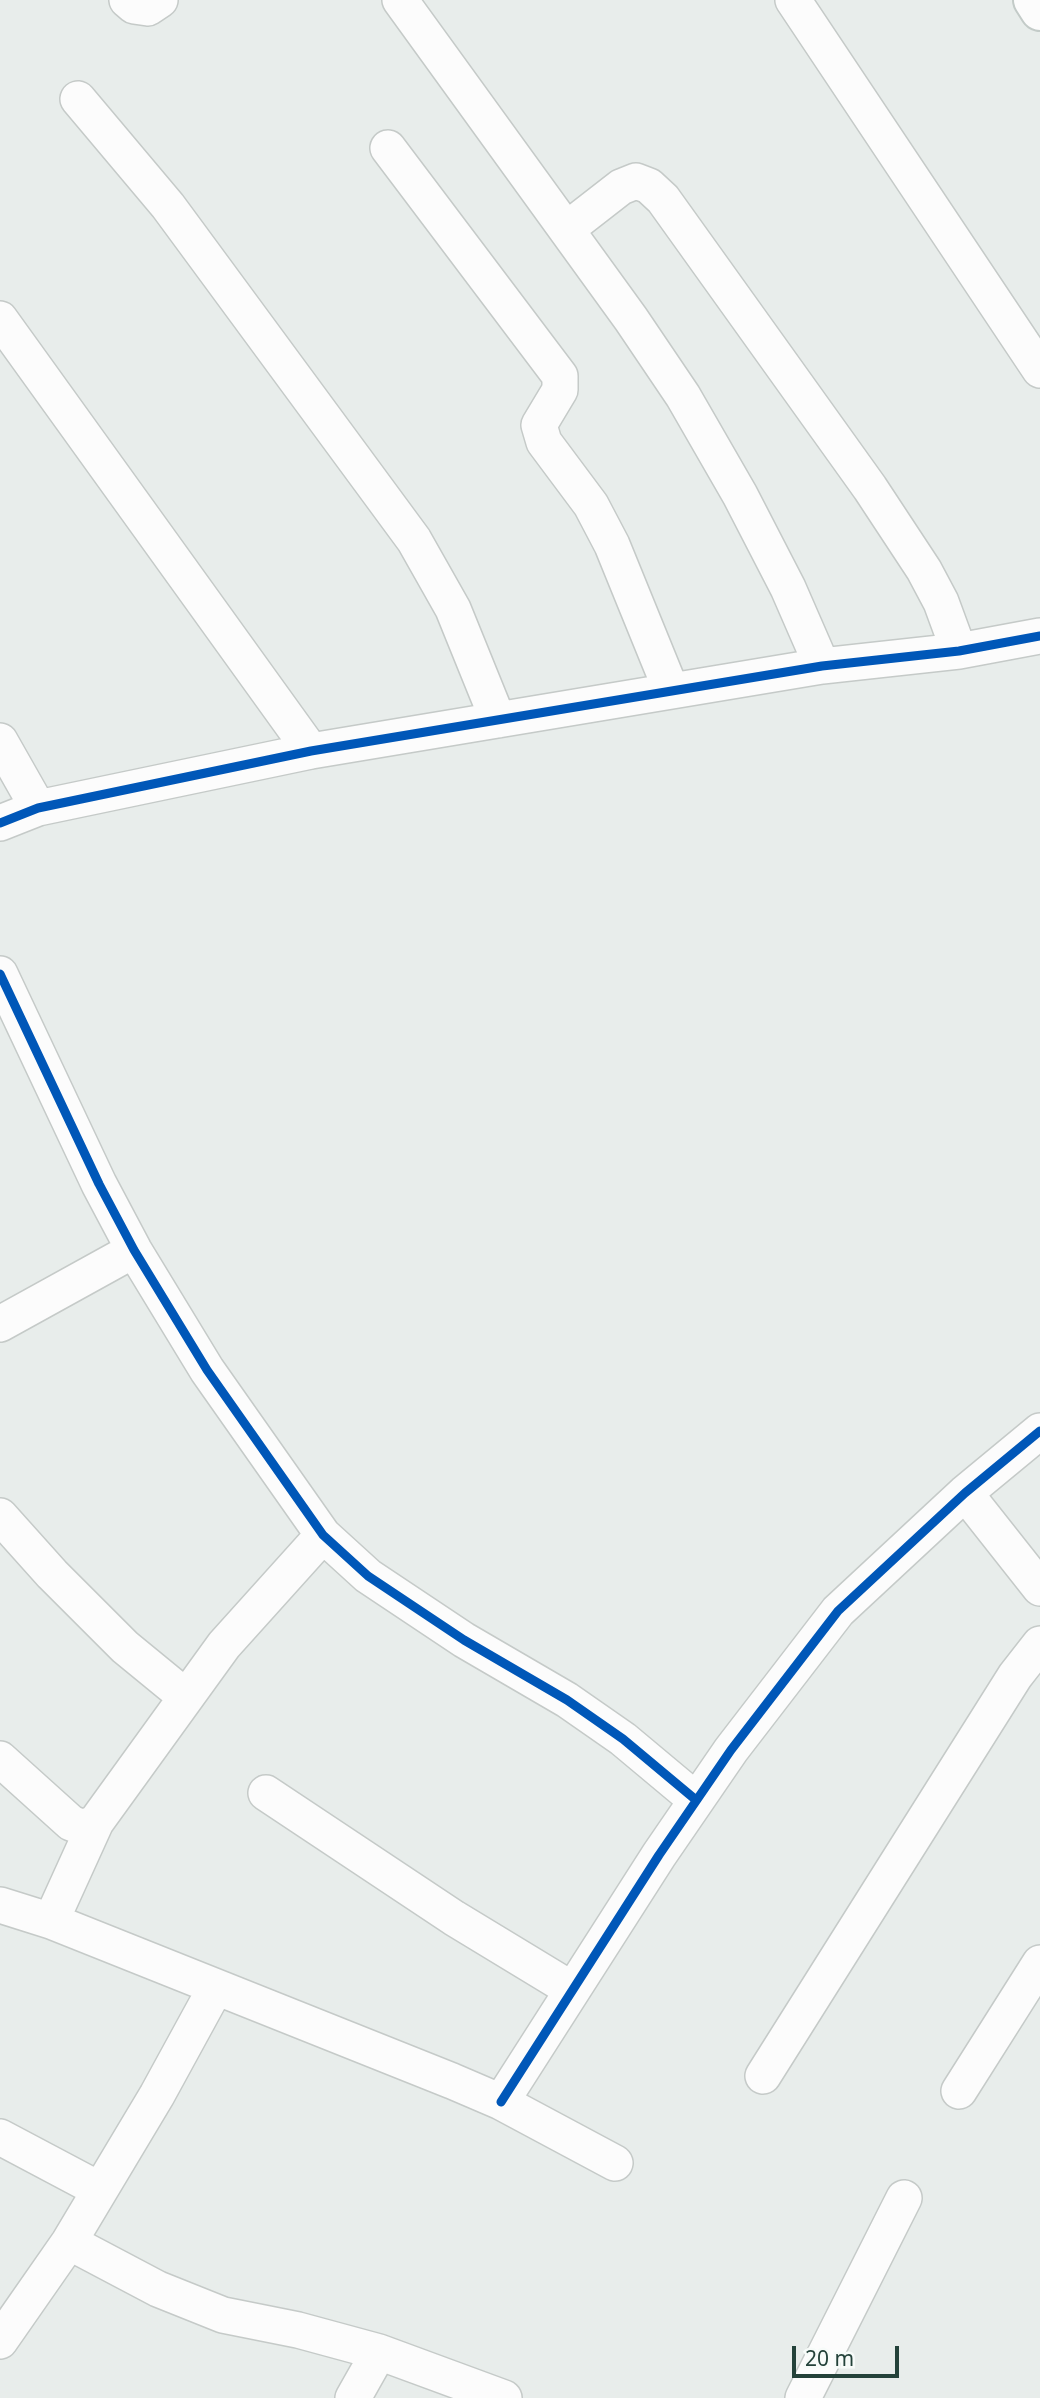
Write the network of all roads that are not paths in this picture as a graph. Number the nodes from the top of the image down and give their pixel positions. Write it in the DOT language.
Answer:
graph roads {
  1 [pos="127,0"];
  2 [pos="160,0"];
  3 [pos="400,0"];
  4 [pos="793,0"];
  5 [pos="1033,0"];
  6 [pos="1040,11"];
  7 [pos="78,99"];
  8 [pos="388,148"];
  9 [pos="567,229"];
  10 [pos="0,319"];
  11 [pos="1040,370"];
  12 [pos="1040,636"];
  13 [pos="959,651"];
  14 [pos="822,666"];
  15 [pos="671,690"];
  16 [pos="498,720"];
  17 [pos="0,741"];
  18 [pos="311,751"];
  19 [pos="38,808"];
  20 [pos="0,823"];
  21 [pos="0,974"];
  22 [pos="134,1250"];
  23 [pos="0,1324"];
  24 [pos="1040,1432"];
  25 [pos="965,1493"];
  26 [pos="0,1516"];
  27 [pos="323,1535"];
  28 [pos="1040,1588"];
  29 [pos="1040,1644"];
  30 [pos="186,1697"];
  31 [pos="0,1759"];
  32 [pos="265,1793"];
  33 [pos="696,1800"];
  34 [pos="96,1822"];
  35 [pos="0,1905"];
  36 [pos="51,1921"];
  37 [pos="1040,1963"];
  38 [pos="216,1987"];
  39 [pos="571,1989"];
  40 [pos="763,2077"];
  41 [pos="959,2091"];
  42 [pos="501,2102"];
  43 [pos="0,2137"];
  44 [pos="615,2163"];
  45 [pos="100,2190"];
  46 [pos="904,2198"];
  47 [pos="69,2242"];
  48 [pos="0,2341"];
  49 [pos="379,2352"];
  50 [pos="353,2398"];
  51 [pos="504,2398"];
  52 [pos="803,2398"];
  1 -- 2 [label="street"];
  3 -- 9 [label="street"];
  4 -- 11 [label="street"];
  5 -- 6 [label="main road"];
  7 -- 16 [label="street"];
  8 -- 15 [label="street"];
  9 -- 13 [label="street"];
  9 -- 14 [label="street"];
  10 -- 18 [label="street"];
  12 -- 13 [label="street"];
  13 -- 14 [label="street"];
  14 -- 15 [label="street"];
  15 -- 16 [label="street"];
  16 -- 18 [label="street"];
  17 -- 19 [label="street"];
  18 -- 19 [label="street"];
  19 -- 20 [label="street"];
  21 -- 22 [label="street"];
  22 -- 23 [label="street"];
  22 -- 27 [label="street"];
  24 -- 25 [label="street"];
  25 -- 28 [label="street"];
  25 -- 33 [label="street"];
  26 -- 30 [label="street"];
  27 -- 30 [label="street"];
  27 -- 33 [label="street"];
  29 -- 40 [label="street"];
  30 -- 34 [label="street"];
  31 -- 34 [label="street"];
  32 -- 39 [label="street"];
  33 -- 39 [label="street"];
  34 -- 36 [label="street"];
  35 -- 36 [label="street"];
  36 -- 38 [label="street"];
  37 -- 41 [label="street"];
  38 -- 42 [label="street"];
  38 -- 45 [label="street"];
  39 -- 42 [label="street"];
  42 -- 44 [label="street"];
  43 -- 45 [label="street"];
  45 -- 47 [label="street"];
  46 -- 52 [label="street"];
  47 -- 48 [label="street"];
  47 -- 49 [label="street"];
  49 -- 50 [label="street"];
  49 -- 51 [label="street"];
}
